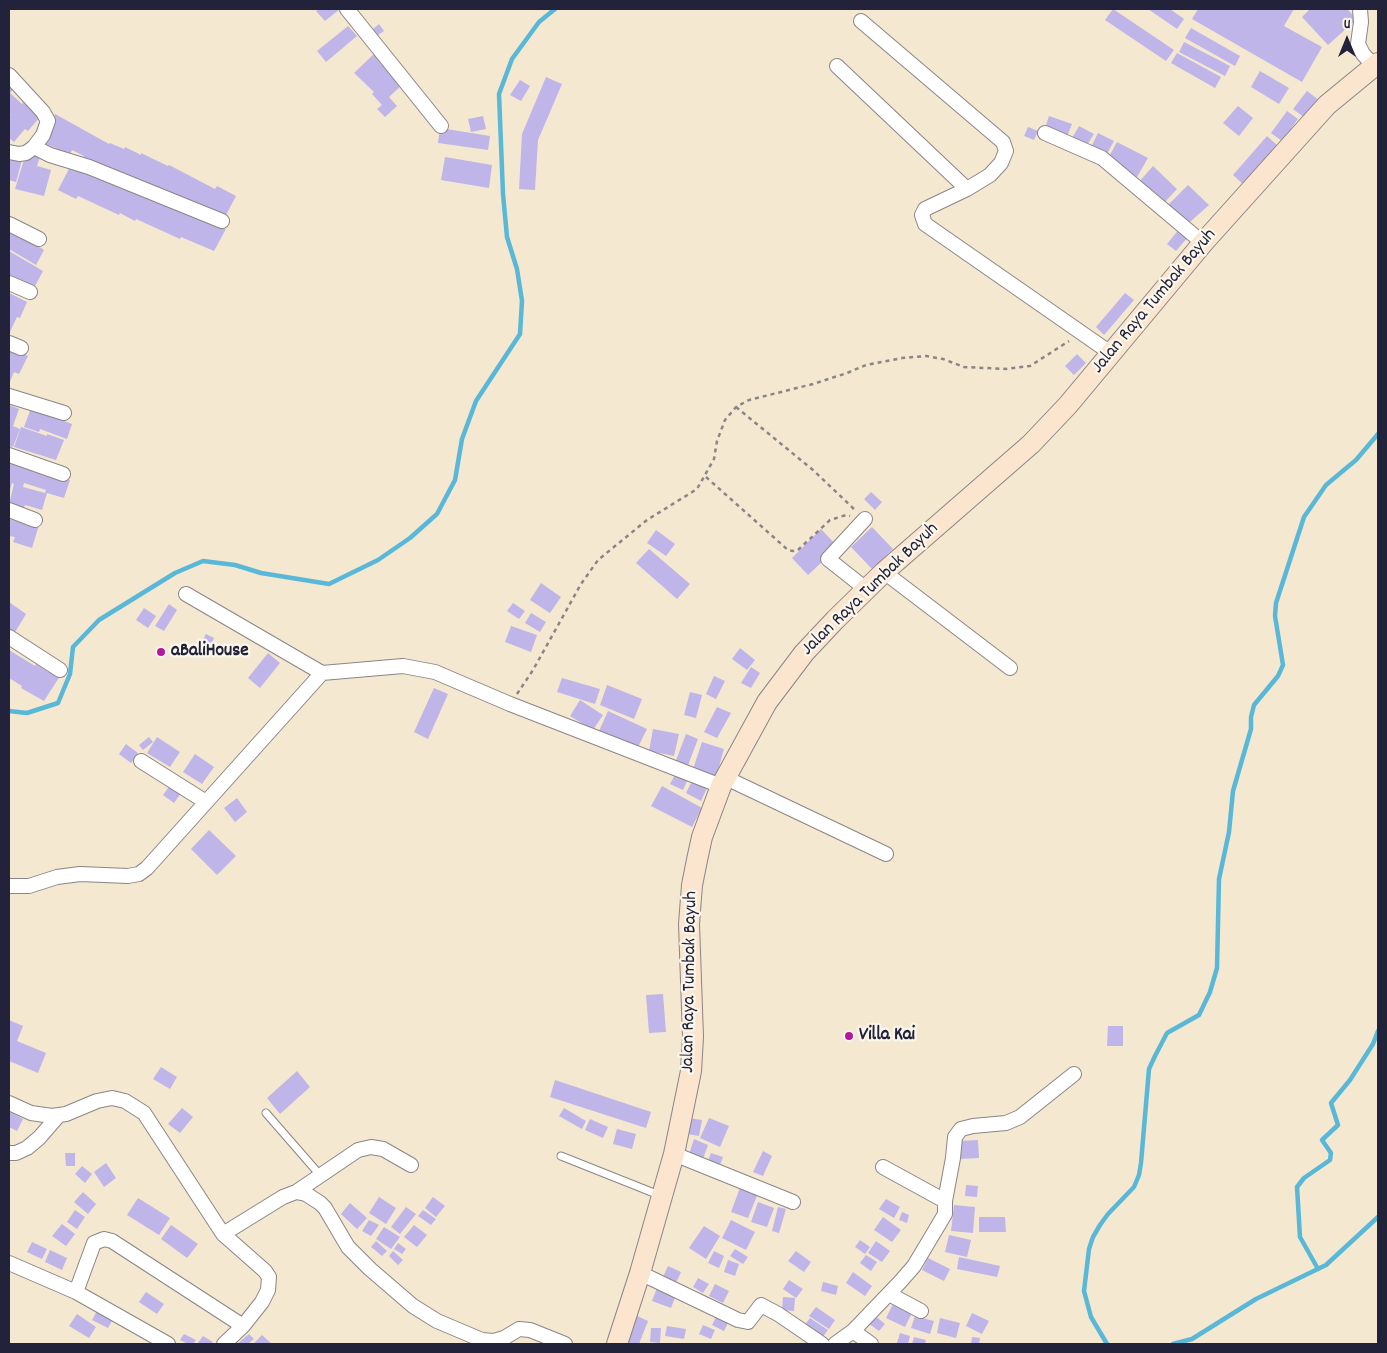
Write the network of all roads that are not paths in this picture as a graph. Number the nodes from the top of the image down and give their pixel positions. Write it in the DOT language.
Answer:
graph roads {
  1 [pos="347,9"];
  2 [pos="1360,9"];
  3 [pos="861,21"];
  4 [pos="1376,65"];
  5 [pos="837,66"];
  6 [pos="9,75"];
  7 [pos="441,126"];
  8 [pos="1045,133"];
  9 [pos="34,147"];
  10 [pos="9,152"];
  11 [pos="967,189"];
  12 [pos="222,221"];
  13 [pos="9,224"];
  14 [pos="39,239"];
  15 [pos="1203,243"];
  16 [pos="9,283"];
  17 [pos="30,292"];
  18 [pos="1112,354"];
  19 [pos="9,396"];
  20 [pos="64,413"];
  21 [pos="9,455"];
  22 [pos="63,474"];
  23 [pos="9,510"];
  24 [pos="865,519"];
  25 [pos="34,520"];
  26 [pos="884,572"];
  27 [pos="866,589"];
  28 [pos="186,594"];
  29 [pos="9,638"];
  30 [pos="1010,668"];
  31 [pos="60,670"];
  32 [pos="322,672"];
  33 [pos="141,761"];
  34 [pos="723,782"];
  35 [pos="206,802"];
  36 [pos="886,854"];
  37 [pos="9,886"];
  38 [pos="1074,1074"];
  39 [pos="9,1103"];
  40 [pos="266,1113"];
  41 [pos="59,1115"];
  42 [pos="9,1154"];
  43 [pos="674,1154"];
  44 [pos="561,1156"];
  45 [pos="412,1165"];
  46 [pos="883,1167"];
  47 [pos="320,1176"];
  48 [pos="296,1192"];
  49 [pos="662,1196"];
  50 [pos="945,1201"];
  51 [pos="792,1202"];
  52 [pos="224,1234"];
  53 [pos="9,1263"];
  54 [pos="640,1273"];
  55 [pos="76,1292"];
  56 [pos="890,1294"];
  57 [pos="921,1312"];
  58 [pos="243,1326"];
  59 [pos="853,1331"];
  60 [pos="168,1344"];
  61 [pos="224,1344"];
  62 [pos="565,1344"];
  63 [pos="617,1344"];
  64 [pos="822,1344"];
  65 [pos="835,1344"];
  66 [pos="871,1344"];
  1 -- 7 [label="street"];
  2 -- 4 [label="street"];
  3 -- 11 [label="street"];
  4 -- 15 [label="street, Jalan Raya Tumbak Bayuh"];
  5 -- 11 [label="street"];
  6 -- 9 [label="street"];
  8 -- 15 [label="street"];
  9 -- 10 [label="street"];
  9 -- 12 [label="street"];
  11 -- 18 [label="street"];
  13 -- 14 [label="street"];
  15 -- 18 [label="street, Jalan Raya Tumbak Bayuh"];
  16 -- 17 [label="street"];
  18 -- 26 [label="street, Jalan Raya Tumbak Bayuh"];
  19 -- 20 [label="street"];
  21 -- 22 [label="street"];
  23 -- 25 [label="street"];
  24 -- 27 [label="street"];
  26 -- 27 [label="street, Jalan Raya Tumbak Bayuh"];
  26 -- 30 [label="street"];
  27 -- 34 [label="street, Jalan Raya Tumbak Bayuh"];
  28 -- 32 [label="street"];
  29 -- 31 [label="street"];
  32 -- 34 [label="street"];
  32 -- 35 [label="street"];
  33 -- 35 [label="street"];
  34 -- 36 [label="street"];
  34 -- 43 [label="street, Jalan Raya Tumbak Bayuh"];
  35 -- 37 [label="street"];
  38 -- 50 [label="street"];
  39 -- 41 [label="street"];
  40 -- 47 [label="lane"];
  41 -- 42 [label="street"];
  41 -- 52 [label="street"];
  43 -- 49 [label="street, Jalan Raya Tumbak Bayuh"];
  43 -- 51 [label="street"];
  44 -- 49 [label="lane"];
  45 -- 47 [label="street"];
  46 -- 50 [label="street"];
  47 -- 48 [label="street"];
  48 -- 52 [label="street"];
  48 -- 62 [label="street"];
  49 -- 54 [label="street, Jalan Raya Tumbak Bayuh"];
  50 -- 56 [label="street"];
  52 -- 58 [label="street"];
  53 -- 55 [label="street"];
  54 -- 63 [label="street, Jalan Raya Tumbak Bayuh"];
  54 -- 64 [label="street"];
  55 -- 58 [label="street"];
  55 -- 60 [label="street"];
  56 -- 57 [label="street"];
  56 -- 59 [label="street"];
  58 -- 61 [label="street"];
  59 -- 65 [label="street"];
  59 -- 66 [label="street"];
}
